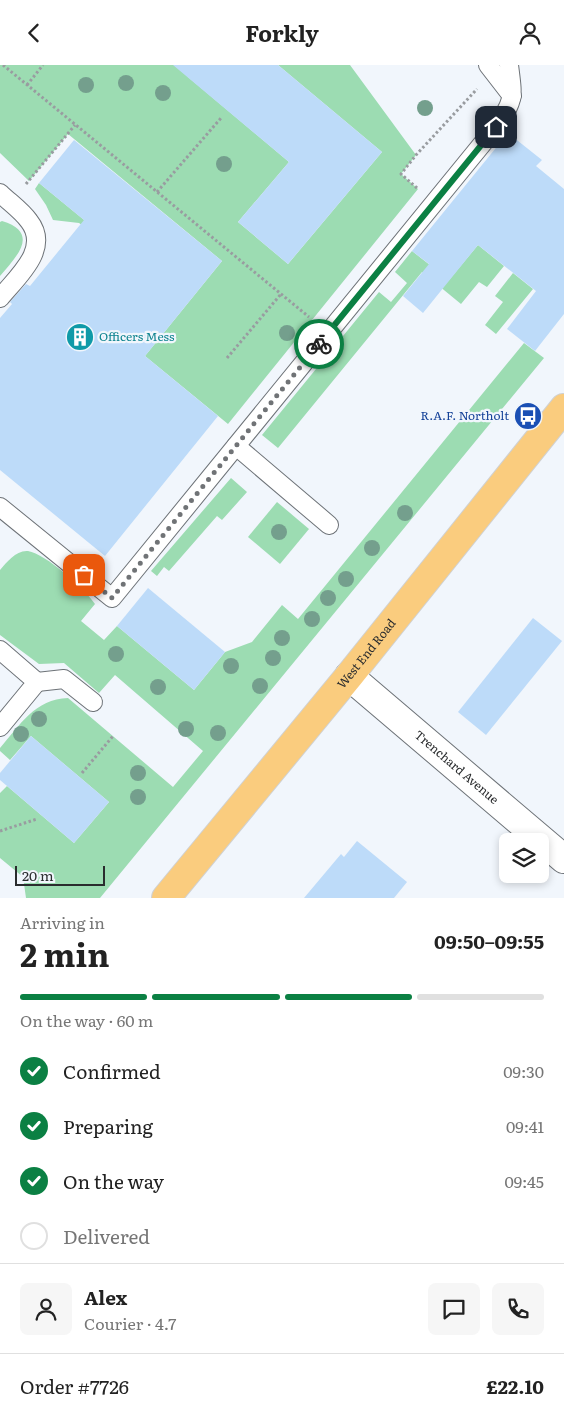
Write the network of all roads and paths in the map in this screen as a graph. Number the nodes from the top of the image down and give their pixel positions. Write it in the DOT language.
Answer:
graph roads {
  1 [pos="3,65"];
  2 [pos="43,65"];
  3 [pos="488,65"];
  4 [pos="509,65"];
  5 [pos="27,85"];
  6 [pos="513,97"];
  7 [pos="221,118"];
  8 [pos="76,125"];
  9 [pos="25,186"];
  10 [pos="157,192"];
  11 [pos="0,193"];
  12 [pos="281,293"];
  13 [pos="0,298"];
  14 [pos="328,333"];
  15 [pos="227,358"];
  16 [pos="564,408"];
  17 [pos="236,446"];
  18 [pos="0,507"];
  19 [pos="329,525"];
  20 [pos="0,650"];
  21 [pos="349,676"];
  22 [pos="37,682"];
  23 [pos="93,702"];
  24 [pos="0,727"];
  25 [pos="113,736"];
  26 [pos="82,773"];
  27 [pos="37,819"];
  28 [pos="0,831"];
  29 [pos="564,859"];
  30 [pos="166,898"];
  1 -- 5 [label="path"];
  2 -- 5 [label="path"];
  3 -- 6 [label="lane"];
  4 -- 6 [label="lane"];
  5 -- 8 [label="path"];
  6 -- 14 [label="lane"];
  7 -- 10 [label="path"];
  8 -- 9 [label="path"];
  8 -- 10 [label="path"];
  10 -- 12 [label="path"];
  11 -- 13 [label="lane"];
  12 -- 14 [label="path"];
  12 -- 15 [label="path"];
  14 -- 17 [label="lane"];
  16 -- 21 [label="main road, West End Road"];
  17 -- 18 [label="lane"];
  17 -- 19 [label="lane"];
  20 -- 22 [label="lane"];
  21 -- 29 [label="street, Trenchard Avenue"];
  21 -- 30 [label="main road, West End Road"];
  22 -- 23 [label="lane"];
  22 -- 24 [label="lane"];
  25 -- 26 [label="path"];
  27 -- 28 [label="path"];
}
